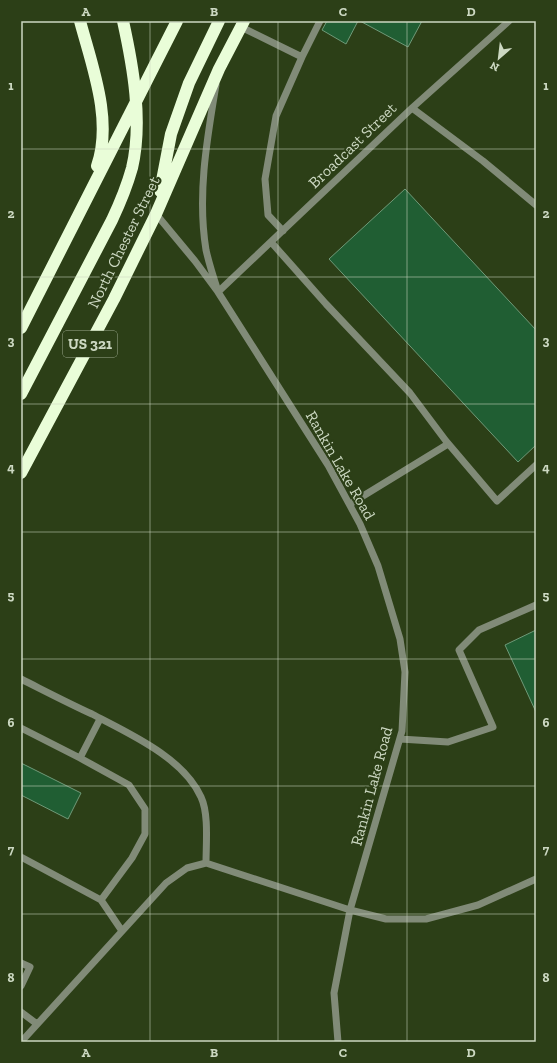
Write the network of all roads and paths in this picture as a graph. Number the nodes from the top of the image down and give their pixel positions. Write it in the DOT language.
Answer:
graph roads {
  1 [pos="80,21"];
  2 [pos="123,21"];
  3 [pos="177,21"];
  4 [pos="219,21"];
  5 [pos="320,21"];
  6 [pos="509,21"];
  7 [pos="242,24"];
  8 [pos="302,57"];
  9 [pos="219,69"];
  10 [pos="136,100"];
  11 [pos="412,108"];
  12 [pos="88,196"];
  13 [pos="536,205"];
  14 [pos="156,214"];
  15 [pos="283,231"];
  16 [pos="271,242"];
  17 [pos="218,292"];
  18 [pos="21,328"];
  19 [pos="21,394"];
  20 [pos="448,444"];
  21 [pos="536,465"];
  22 [pos="21,473"];
  23 [pos="350,504"];
  24 [pos="536,605"];
  25 [pos="21,679"];
  26 [pos="100,719"];
  27 [pos="21,728"];
  28 [pos="400,739"];
  29 [pos="80,758"];
  30 [pos="21,857"];
  31 [pos="206,863"];
  32 [pos="536,879"];
  33 [pos="101,900"];
  34 [pos="350,910"];
  35 [pos="122,931"];
  36 [pos="21,962"];
  37 [pos="21,986"];
  38 [pos="21,1012"];
  39 [pos="37,1024"];
  40 [pos="21,1042"];
  41 [pos="338,1042"];
  1 -- 12 [label="highway"];
  2 -- 10 [label="highway"];
  3 -- 10 [label="highway"];
  4 -- 14 [label="highway"];
  5 -- 8 [label="street"];
  6 -- 11 [label="street, Broadcast Street"];
  7 -- 8 [label="street"];
  7 -- 9 [label="highway, North Chester Street / US 321"];
  8 -- 15 [label="street"];
  9 -- 14 [label="highway, North Chester Street / US 321"];
  9 -- 17 [label="street, Rankin Lake Road"];
  10 -- 12 [label="highway"];
  10 -- 19 [label="highway"];
  11 -- 13 [label="street"];
  11 -- 15 [label="street, Broadcast Street"];
  12 -- 18 [label="highway"];
  14 -- 17 [label="street, Rankin Lake Road"];
  14 -- 22 [label="highway, North Chester Street / US 321"];
  15 -- 16 [label="street, Broadcast Street"];
  16 -- 17 [label="street, Broadcast Street"];
  16 -- 20 [label="street"];
  17 -- 23 [label="street, Rankin Lake Road"];
  20 -- 21 [label="street"];
  20 -- 23 [label="street"];
  23 -- 28 [label="street, Rankin Lake Road"];
  24 -- 28 [label="street"];
  25 -- 26 [label="street"];
  26 -- 29 [label="street"];
  26 -- 31 [label="street"];
  27 -- 29 [label="street"];
  28 -- 34 [label="street, Rankin Lake Road"];
  29 -- 33 [label="street"];
  30 -- 33 [label="street"];
  31 -- 34 [label="street"];
  31 -- 35 [label="street"];
  32 -- 34 [label="street"];
  33 -- 35 [label="street"];
  34 -- 41 [label="street, Rankin Lake Road"];
  35 -- 39 [label="street"];
  36 -- 37 [label="street"];
  38 -- 39 [label="street"];
  39 -- 40 [label="street"];
}
